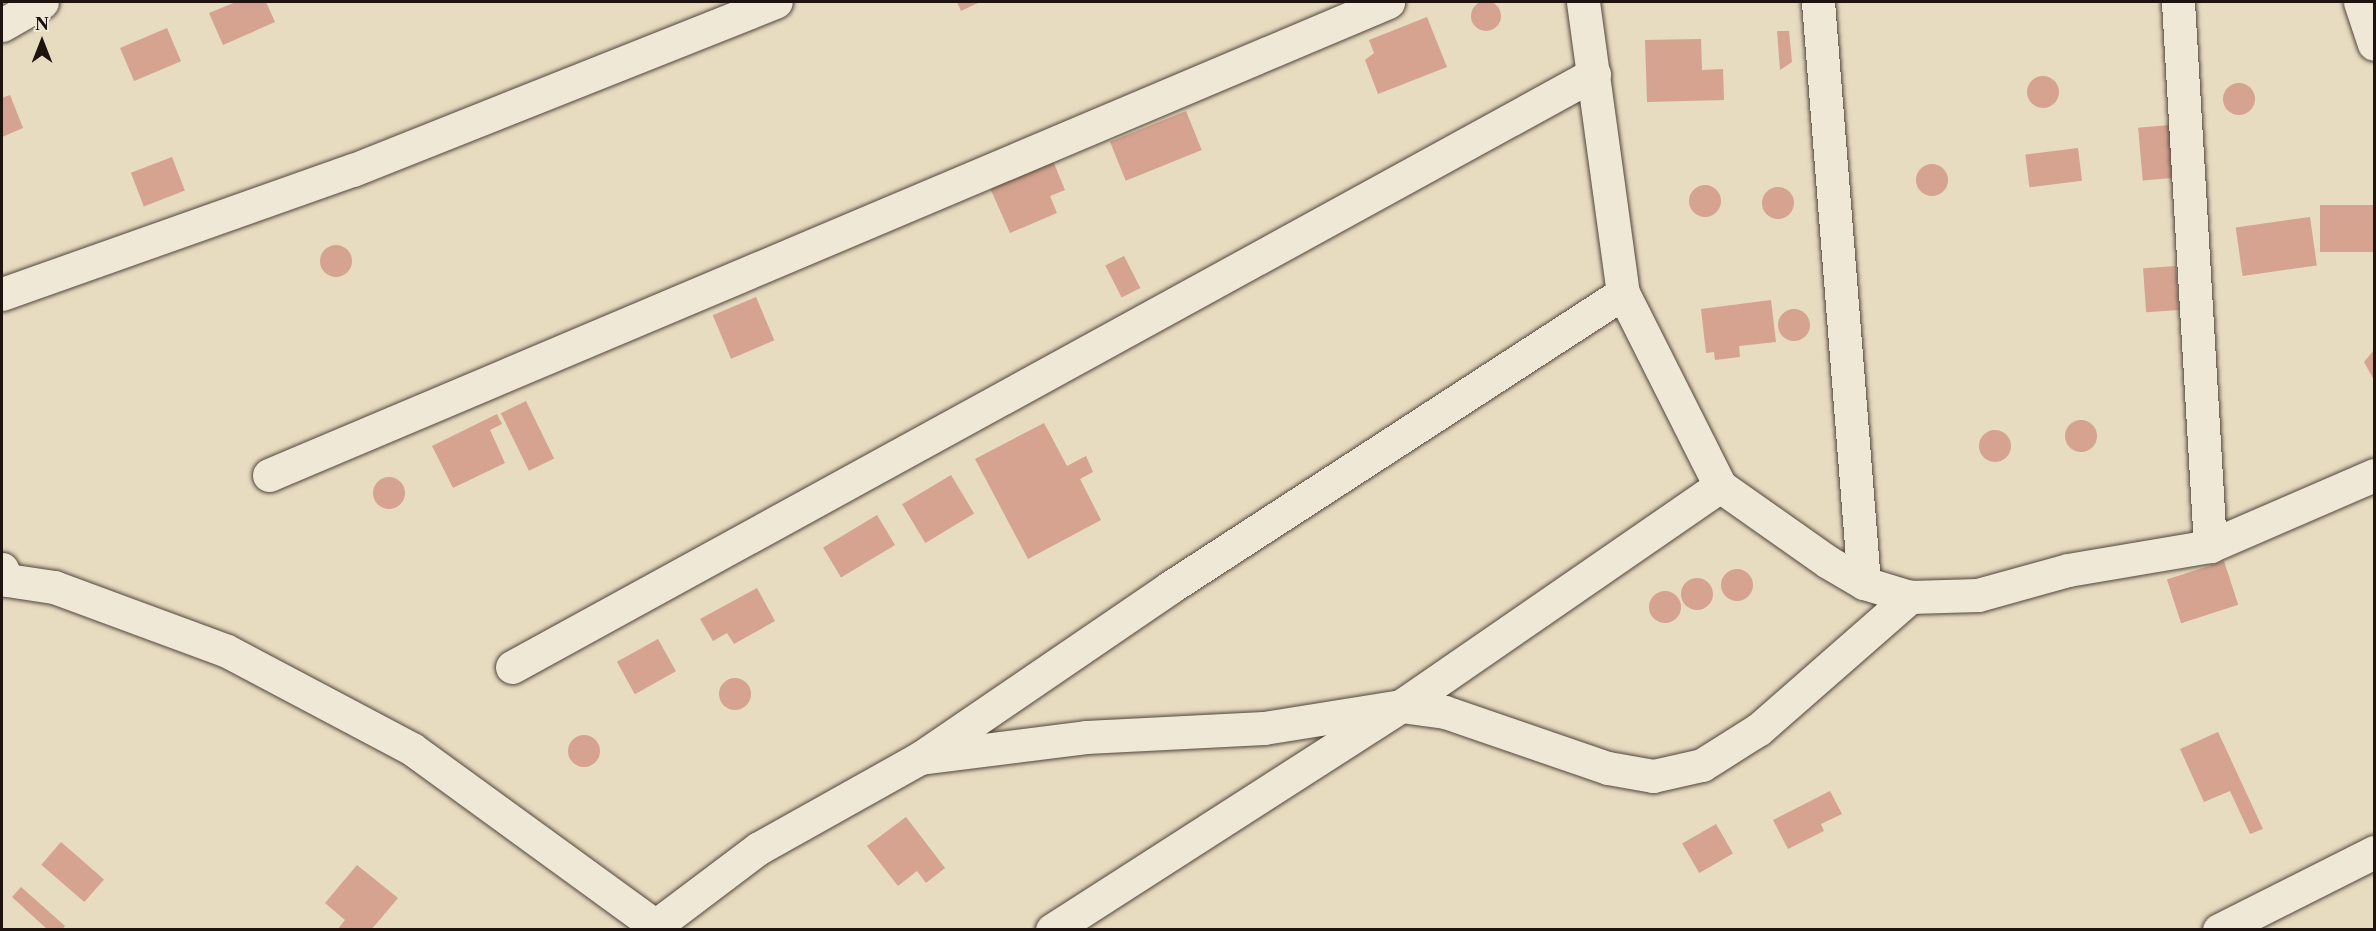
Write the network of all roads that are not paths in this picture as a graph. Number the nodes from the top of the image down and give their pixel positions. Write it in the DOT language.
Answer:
graph roads {
  1 [pos="42,2"];
  2 [pos="776,2"];
  3 [pos="1388,2"];
  4 [pos="1583,2"];
  5 [pos="1818,2"];
  6 [pos="2178,2"];
  7 [pos="2360,2"];
  8 [pos="2,25"];
  9 [pos="2374,44"];
  10 [pos="1594,74"];
  11 [pos="1623,293"];
  12 [pos="2,294"];
  13 [pos="2374,475"];
  14 [pos="269,476"];
  15 [pos="1720,486"];
  16 [pos="2210,546"];
  17 [pos="2,569"];
  18 [pos="1864,583"];
  19 [pos="1910,597"];
  20 [pos="512,667"];
  21 [pos="1401,706"];
  22 [pos="920,758"];
  23 [pos="2374,852"];
  24 [pos="658,928"];
  25 [pos="1052,930"];
  26 [pos="2219,930"];
  1 -- 8 [label="street"];
  2 -- 12 [label="street"];
  3 -- 14 [label="street"];
  4 -- 10 [label="street"];
  5 -- 18 [label="street"];
  6 -- 16 [label="street"];
  7 -- 9 [label="street"];
  10 -- 11 [label="street"];
  10 -- 20 [label="street"];
  11 -- 15 [label="street"];
  11 -- 22 [label="street"];
  13 -- 16 [label="street"];
  15 -- 18 [label="street"];
  15 -- 21 [label="street"];
  16 -- 19 [label="street"];
  17 -- 24 [label="street"];
  18 -- 19 [label="street"];
  19 -- 21 [label="street"];
  21 -- 22 [label="street"];
  21 -- 25 [label="street"];
  22 -- 24 [label="street"];
  23 -- 26 [label="street"];
}
